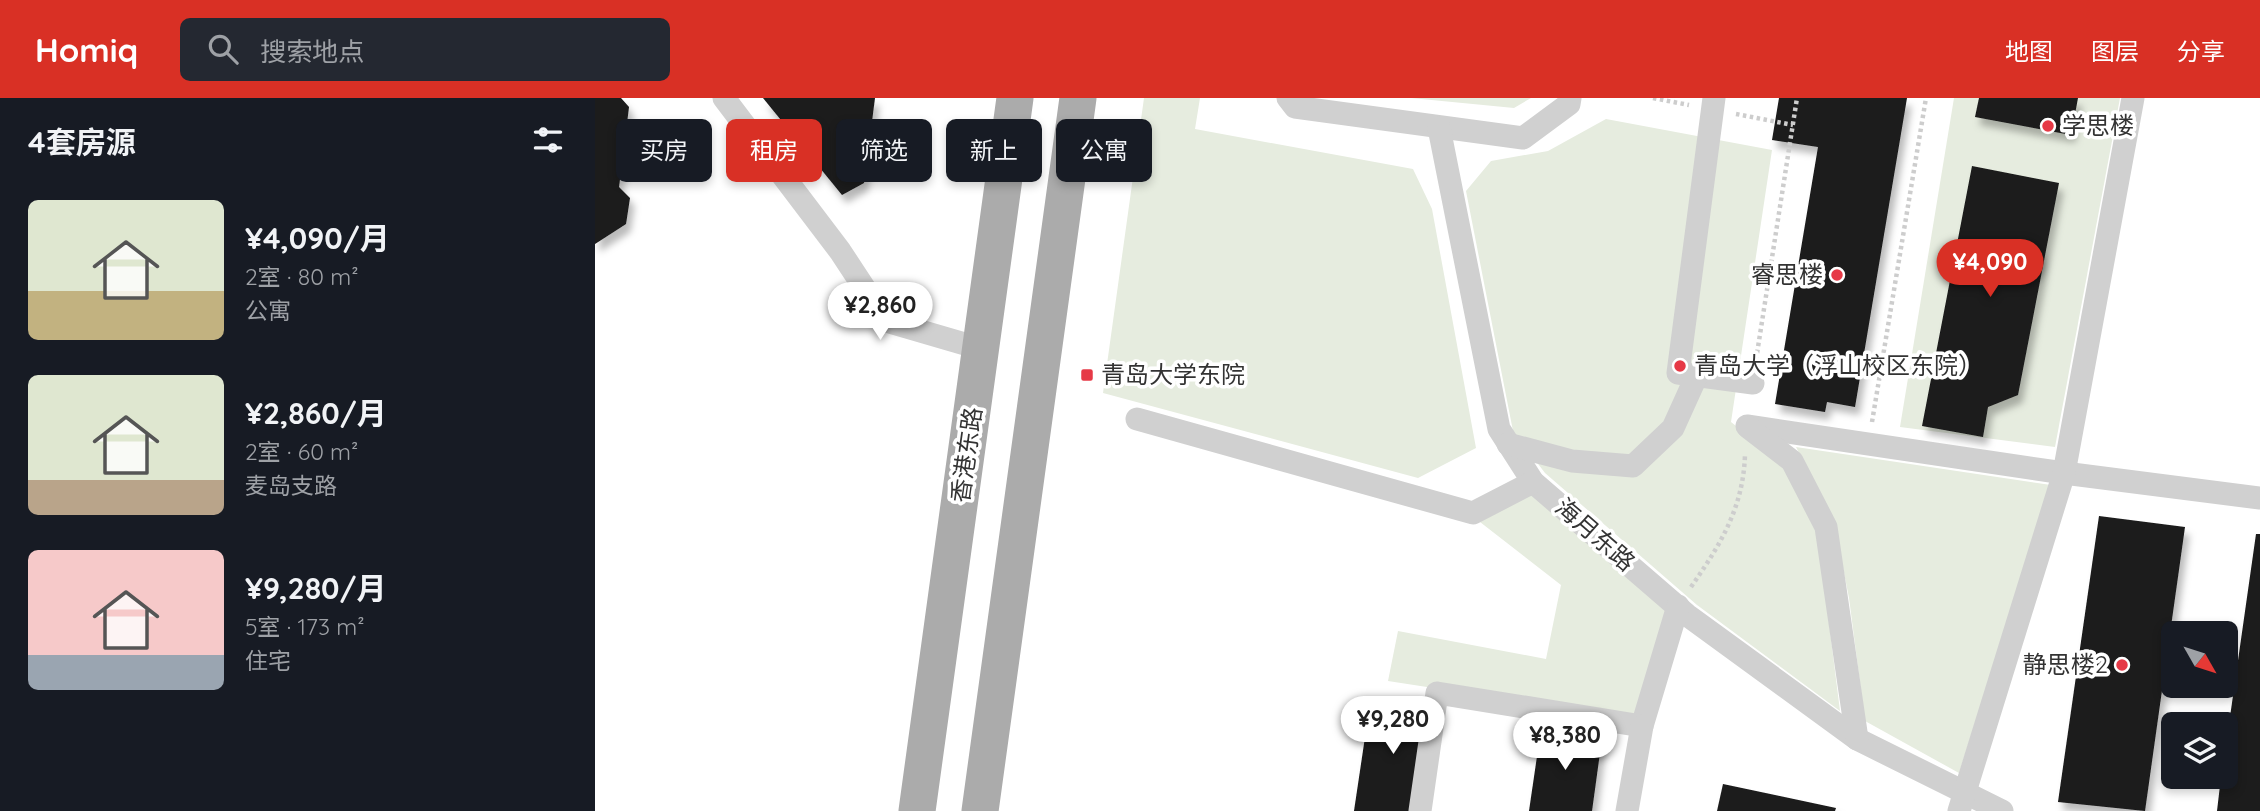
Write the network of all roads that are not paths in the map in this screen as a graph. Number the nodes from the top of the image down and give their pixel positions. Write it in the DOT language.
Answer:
graph roads {
  1 [pos="724,98"];
  2 [pos="1015,98"];
  3 [pos="1078,98"];
  4 [pos="1287,98"];
  5 [pos="1570,98"];
  6 [pos="1714,98"];
  7 [pos="2133,98"];
  8 [pos="1439,128"];
  9 [pos="982,349"];
  10 [pos="1697,375"];
  11 [pos="1753,383"];
  12 [pos="1137,419"];
  13 [pos="1509,444"];
  14 [pos="2064,473"];
  15 [pos="1533,482"];
  16 [pos="2260,498"];
  17 [pos="1678,606"];
  18 [pos="1642,726"];
  19 [pos="1857,739"];
  20 [pos="1961,802"];
  21 [pos="917,811"];
  22 [pos="980,811"];
  23 [pos="1420,811"];
  24 [pos="1627,811"];
  25 [pos="2002,811"];
  1 -- 9 [label="street"];
  2 -- 9 [label="main road, 香港东路"];
  3 -- 22 [label="main road"];
  4 -- 8 [label="street"];
  5 -- 8 [label="street"];
  6 -- 10 [label="street"];
  7 -- 14 [label="street"];
  8 -- 13 [label="street, 海月东路"];
  9 -- 21 [label="main road, 香港东路"];
  10 -- 11 [label="street"];
  10 -- 13 [label="street"];
  12 -- 15 [label="street"];
  13 -- 15 [label="street, 海月东路"];
  14 -- 16 [label="street"];
  14 -- 19 [label="street"];
  14 -- 20 [label="street"];
  15 -- 17 [label="street, 海月东路"];
  17 -- 18 [label="street"];
  17 -- 19 [label="street, 海月东路"];
  18 -- 23 [label="street"];
  18 -- 24 [label="street"];
  19 -- 20 [label="street"];
  20 -- 25 [label="street"];
}
